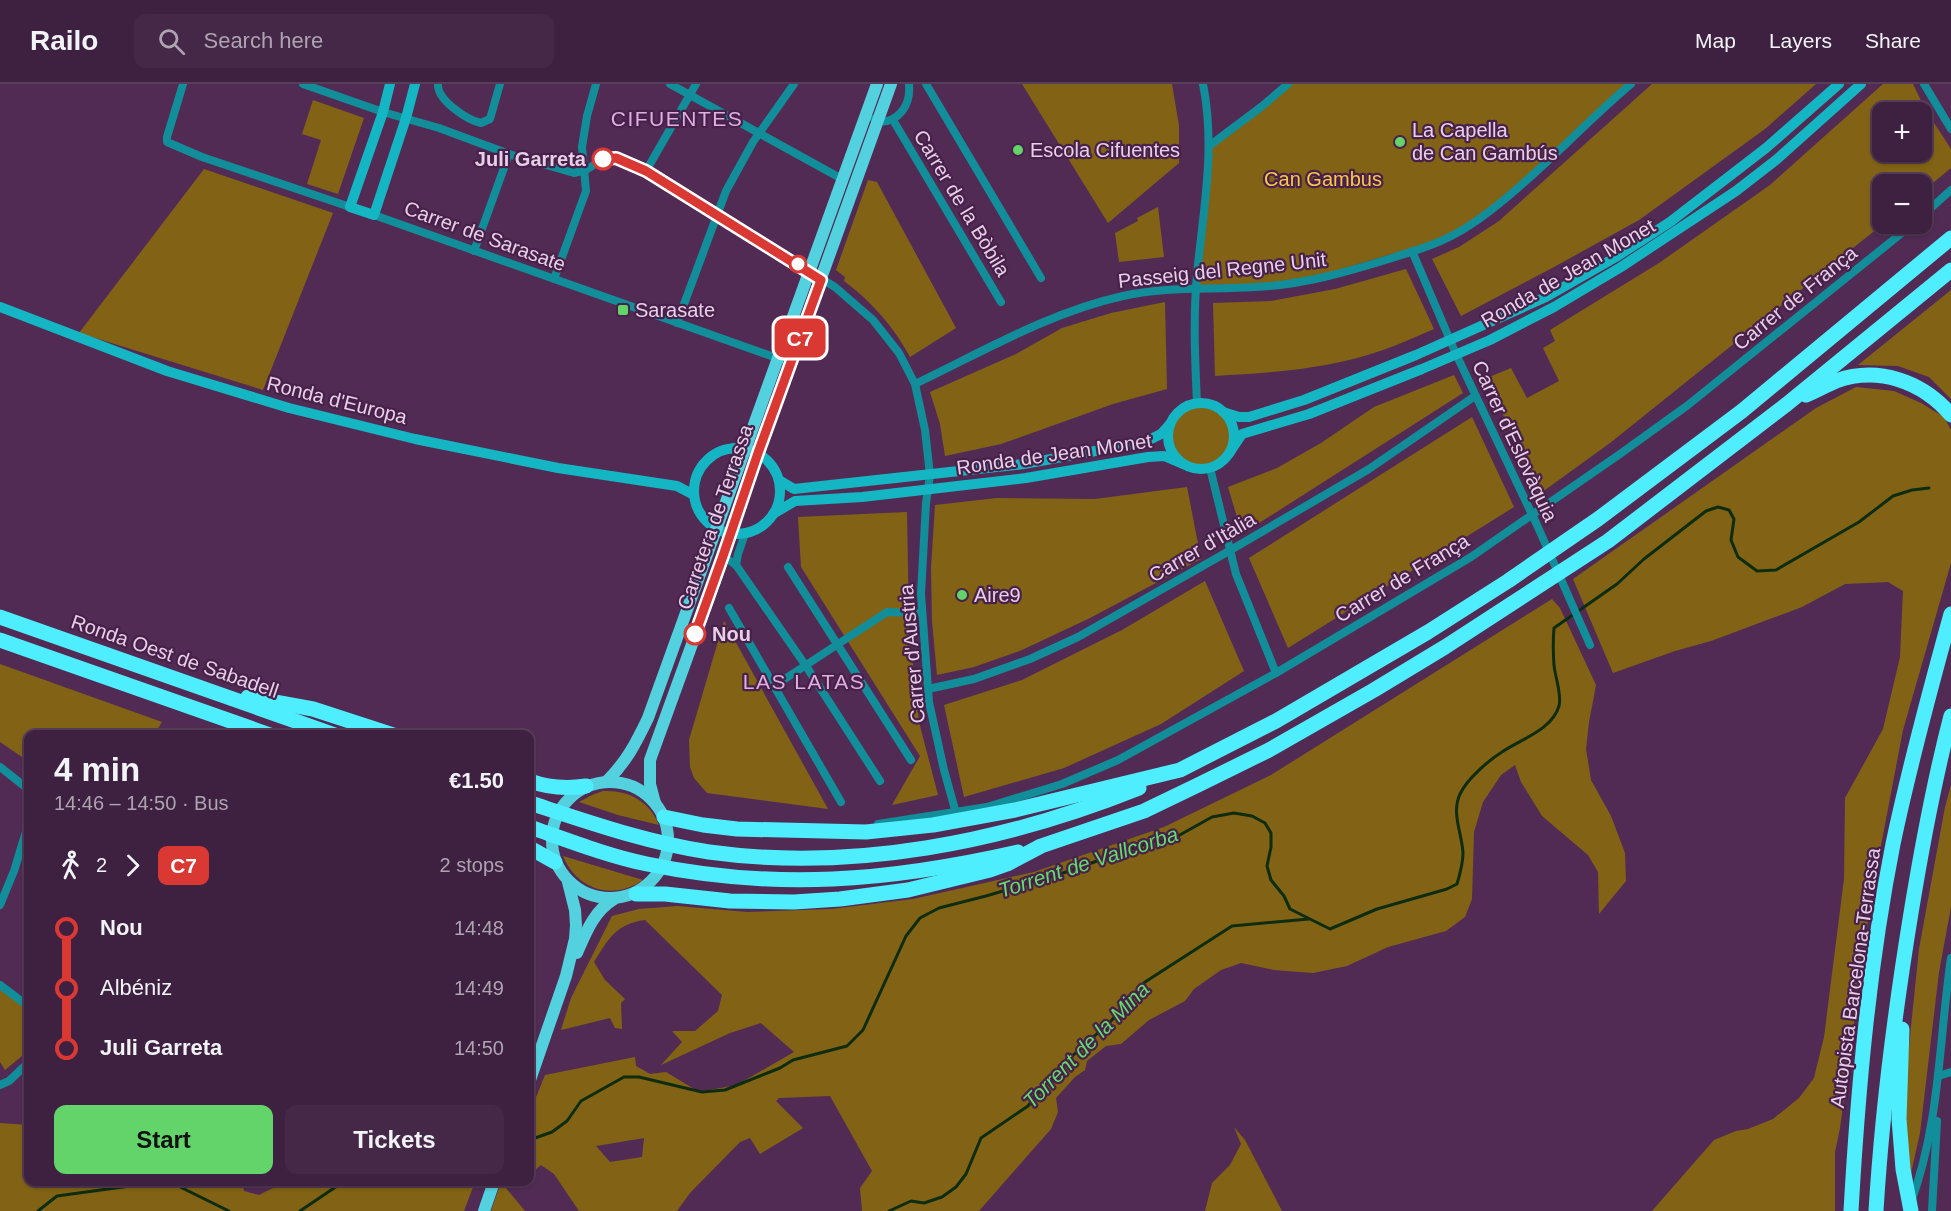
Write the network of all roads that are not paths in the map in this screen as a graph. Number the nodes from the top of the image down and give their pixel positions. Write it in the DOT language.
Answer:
graph roads {
  1 [pos="183,84"];
  2 [pos="303,84"];
  3 [pos="390,84"];
  4 [pos="415,84"];
  5 [pos="438,84"];
  6 [pos="500,84"];
  7 [pos="597,84"];
  8 [pos="670,84"];
  9 [pos="696,84"];
  10 [pos="794,84"];
  11 [pos="877,84"];
  12 [pos="891,84"];
  13 [pos="909,84"];
  14 [pos="926,84"];
  15 [pos="1203,84"];
  16 [pos="1288,84"];
  17 [pos="1631,84"];
  18 [pos="1839,84"];
  19 [pos="1861,84"];
  20 [pos="1924,84"];
  21 [pos="689,94"];
  22 [pos="868,109"];
  23 [pos="383,112"];
  24 [pos="406,118"];
  25 [pos="893,120"];
  26 [pos="877,122"];
  27 [pos="1951,129"];
  28 [pos="759,132"];
  29 [pos="1209,146"];
  30 [pos="509,154"];
  31 [pos="586,170"];
  32 [pos="646,171"];
  33 [pos="842,179"];
  34 [pos="1951,189"];
  35 [pos="350,207"];
  36 [pos="1932,207"];
  37 [pos="716,214"];
  38 [pos="374,215"];
  39 [pos="1901,234"];
  40 [pos="1951,238"];
  41 [pos="474,251"];
  42 [pos="1412,251"];
  43 [pos="1951,270"];
  44 [pos="809,271"];
  45 [pos="1041,278"];
  46 [pos="554,279"];
  47 [pos="821,280"];
  48 [pos="1196,290"];
  49 [pos="1001,302"];
  50 [pos="0,307"];
  51 [pos="677,323"];
  52 [pos="1450,340"];
  53 [pos="1456,354"];
  54 [pos="777,358"];
  55 [pos="791,363"];
  56 [pos="915,384"];
  57 [pos="1475,396"];
  58 [pos="1197,403"];
  59 [pos="1787,404"];
  60 [pos="1223,412"];
  61 [pos="1951,415"];
  62 [pos="1170,424"];
  63 [pos="752,451"];
  64 [pos="1230,452"];
  65 [pos="1183,464"];
  66 [pos="1210,468"];
  67 [pos="930,475"];
  68 [pos="695,478"];
  69 [pos="779,480"];
  70 [pos="677,486"];
  71 [pos="928,490"];
  72 [pos="694,495"];
  73 [pos="773,514"];
  74 [pos="1532,515"];
  75 [pos="713,530"];
  76 [pos="730,534"];
  77 [pos="745,534"];
  78 [pos="1229,551"];
  79 [pos="723,556"];
  80 [pos="736,565"];
  81 [pos="788,567"];
  82 [pos="729,608"];
  83 [pos="922,613"];
  84 [pos="1951,614"];
  85 [pos="0,617"];
  86 [pos="0,640"];
  87 [pos="837,645"];
  88 [pos="1590,645"];
  89 [pos="806,666"];
  90 [pos="1276,674"];
  91 [pos="774,686"];
  92 [pos="928,689"];
  93 [pos="212,692"];
  94 [pos="1951,716"];
  95 [pos="216,717"];
  96 [pos="235,730"];
  97 [pos="255,730"];
  98 [pos="321,730"];
  99 [pos="378,730"];
  100 [pos="910,760"];
  101 [pos="0,767"];
  102 [pos="1180,770"];
  103 [pos="607,781"];
  104 [pos="880,781"];
  105 [pos="534,782"];
  106 [pos="24,786"];
  107 [pos="586,786"];
  108 [pos="841,802"];
  109 [pos="655,803"];
  110 [pos="534,804"];
  111 [pos="956,813"];
  112 [pos="665,820"];
  113 [pos="534,828"];
  114 [pos="842,831"];
  115 [pos="24,838"];
  116 [pos="1041,846"];
  117 [pos="534,850"];
  118 [pos="554,857"];
  119 [pos="568,882"];
  120 [pos="636,894"];
  121 [pos="614,899"];
  122 [pos="0,905"];
  123 [pos="1905,950"];
  124 [pos="1951,958"];
  125 [pos="566,976"];
  126 [pos="0,985"];
  127 [pos="24,1003"];
  128 [pos="24,1067"];
  129 [pos="534,1068"];
  130 [pos="1951,1072"];
  131 [pos="1938,1080"];
  132 [pos="0,1085"];
  133 [pos="493,1186"];
  134 [pos="1910,1210"];
  135 [pos="484,1211"];
  136 [pos="1851,1211"];
  137 [pos="1876,1211"];
  138 [pos="1932,1211"];
  1 -- 35 [label="street, Carrer de Sarasate"];
  2 -- 23 [label="street"];
  3 -- 23 [label="street"];
  4 -- 24 [label="street"];
  5 -- 6 [label="street"];
  7 -- 31 [label="street"];
  8 -- 21 [label="street"];
  9 -- 21 [label="street"];
  10 -- 28 [label="street"];
  11 -- 22 [label="main road, Carretera de Terrassa"];
  12 -- 26 [label="main road, Carretera de Terrassa"];
  13 -- 25 [label="street"];
  14 -- 45 [label="street"];
  15 -- 29 [label="street"];
  16 -- 29 [label="street"];
  17 -- 42 [label="street, Passeig del Regne Unit"];
  18 -- 52 [label="street, Ronda de Jean Monet"];
  19 -- 53 [label="street, Ronda de Jean Monet"];
  20 -- 27 [label="street"];
  21 -- 28 [label="street"];
  21 -- 32 [label="street"];
  22 -- 26 [label="street"];
  22 -- 33 [label="main road, Carretera de Terrassa"];
  23 -- 24 [label="street"];
  23 -- 35 [label="street"];
  24 -- 30 [label="street"];
  24 -- 38 [label="street"];
  25 -- 26 [label="street"];
  25 -- 49 [label="street, Carrer de la Bòbila"];
  26 -- 47 [label="main road, Carretera de Terrassa"];
  28 -- 33 [label="street"];
  28 -- 37 [label="street"];
  29 -- 48 [label="street"];
  30 -- 31 [label="street"];
  30 -- 41 [label="street"];
  31 -- 32 [label="street"];
  31 -- 46 [label="street"];
  32 -- 37 [label="street"];
  33 -- 44 [label="main road, Carretera de Terrassa"];
  34 -- 36 [label="street"];
  35 -- 38 [label="street, Carrer de Sarasate"];
  37 -- 44 [label="street"];
  37 -- 51 [label="street"];
  38 -- 41 [label="street, Carrer de Sarasate"];
  39 -- 74 [label="street, Carrer de França"];
  40 -- 102 [label="highway"];
  41 -- 46 [label="street, Carrer de Sarasate"];
  42 -- 48 [label="street, Passeig del Regne Unit"];
  42 -- 52 [label="street, Carrer d'Eslovàquia"];
  43 -- 59 [label="highway"];
  44 -- 47 [label="street"];
  44 -- 54 [label="main road, Carretera de Terrassa"];
  46 -- 51 [label="street, Carrer de Sarasate"];
  47 -- 55 [label="main road, Carretera de Terrassa"];
  47 -- 56 [label="street"];
  48 -- 56 [label="street, Passeig del Regne Unit"];
  48 -- 58 [label="street"];
  50 -- 70 [label="street, Ronda d'Europa"];
  51 -- 54 [label="street, Carrer de Sarasate"];
  52 -- 53 [label="street, Carrer d'Eslovàquia"];
  52 -- 60 [label="street, Ronda de Jean Monet"];
  53 -- 57 [label="street, Carrer d'Eslovàquia"];
  53 -- 64 [label="street, Ronda de Jean Monet"];
  54 -- 55 [label="street, Carrer de Sarasate"];
  54 -- 63 [label="main road, Carretera de Terrassa"];
  55 -- 63 [label="main road, Carretera de Terrassa"];
  56 -- 67 [label="street"];
  57 -- 74 [label="street, Carrer d'Eslovàquia"];
  57 -- 78 [label="street, Carrer d'Itàlia"];
  58 -- 60 [label="street"];
  58 -- 62 [label="street"];
  59 -- 61 [label="highway"];
  59 -- 116 [label="highway"];
  60 -- 64 [label="street"];
  62 -- 65 [label="street"];
  62 -- 67 [label="street, Ronda de Jean Monet"];
  63 -- 68 [label="street"];
  63 -- 69 [label="street"];
  63 -- 75 [label="main road, Carretera de Terrassa"];
  63 -- 76 [label="main road, Carretera de Terrassa"];
  64 -- 66 [label="street"];
  65 -- 66 [label="street"];
  65 -- 71 [label="street, Ronda de Jean Monet"];
  66 -- 78 [label="street"];
  67 -- 69 [label="street, Ronda de Jean Monet"];
  67 -- 71 [label="street, Ronda de Jean Monet"];
  68 -- 70 [label="street"];
  68 -- 72 [label="street"];
  69 -- 73 [label="street"];
  70 -- 72 [label="street, Ronda d'Europa"];
  71 -- 73 [label="street, Ronda de Jean Monet"];
  71 -- 83 [label="street, Carrer d'Austria"];
  72 -- 75 [label="street"];
  73 -- 77 [label="street, Ronda de Jean Monet"];
  74 -- 88 [label="street, Carrer d'Eslovàquia"];
  74 -- 90 [label="street, Carrer de França"];
  75 -- 76 [label="street"];
  75 -- 79 [label="main road"];
  75 -- 103 [label="main road, Carretera de Terrassa"];
  76 -- 77 [label="street"];
  76 -- 79 [label="main road, Carretera de Terrassa"];
  77 -- 80 [label="street"];
  78 -- 90 [label="street"];
  78 -- 92 [label="street, Carrer d'Itàlia"];
  79 -- 80 [label="street"];
  79 -- 109 [label="main road, Carretera de Terrassa"];
  80 -- 89 [label="street"];
  81 -- 87 [label="street"];
  82 -- 91 [label="street"];
  83 -- 87 [label="street"];
  83 -- 92 [label="street, Carrer d'Austria"];
  84 -- 136 [label="highway, Autopista Barcelona-Terrassa"];
  85 -- 93 [label="highway, Ronda Oest de Sabadell"];
  86 -- 95 [label="highway"];
  87 -- 89 [label="street"];
  87 -- 100 [label="street"];
  89 -- 91 [label="street"];
  89 -- 104 [label="street"];
  90 -- 111 [label="street, Carrer de França"];
  91 -- 108 [label="street"];
  92 -- 111 [label="street, Carrer d'Austria"];
  93 -- 98 [label="highway, Ronda Oest de Sabadell"];
  93 -- 99 [label="highway"];
  94 -- 123 [label="highway"];
  95 -- 96 [label="highway"];
  95 -- 97 [label="highway"];
  101 -- 106 [label="street"];
  102 -- 110 [label="highway"];
  102 -- 114 [label="highway"];
  103 -- 107 [label="main road"];
  103 -- 109 [label="main road"];
  105 -- 107 [label="highway"];
  107 -- 118 [label="main road"];
  109 -- 112 [label="main road"];
  111 -- 114 [label="street, Carrer de França"];
  112 -- 114 [label="highway"];
  112 -- 120 [label="main road"];
  113 -- 116 [label="highway"];
  115 -- 122 [label="street"];
  116 -- 120 [label="highway"];
  117 -- 118 [label="highway"];
  118 -- 119 [label="main road"];
  119 -- 121 [label="main road"];
  119 -- 125 [label="main road"];
  120 -- 121 [label="main road"];
  121 -- 125 [label="main road"];
  123 -- 134 [label="highway"];
  123 -- 137 [label="highway"];
  124 -- 131 [label="street"];
  125 -- 129 [label="main road"];
  126 -- 127 [label="street"];
  128 -- 132 [label="street"];
  130 -- 131 [label="street"];
  131 -- 134 [label="street"];
  131 -- 138 [label="street"];
  133 -- 135 [label="main road"];
}
